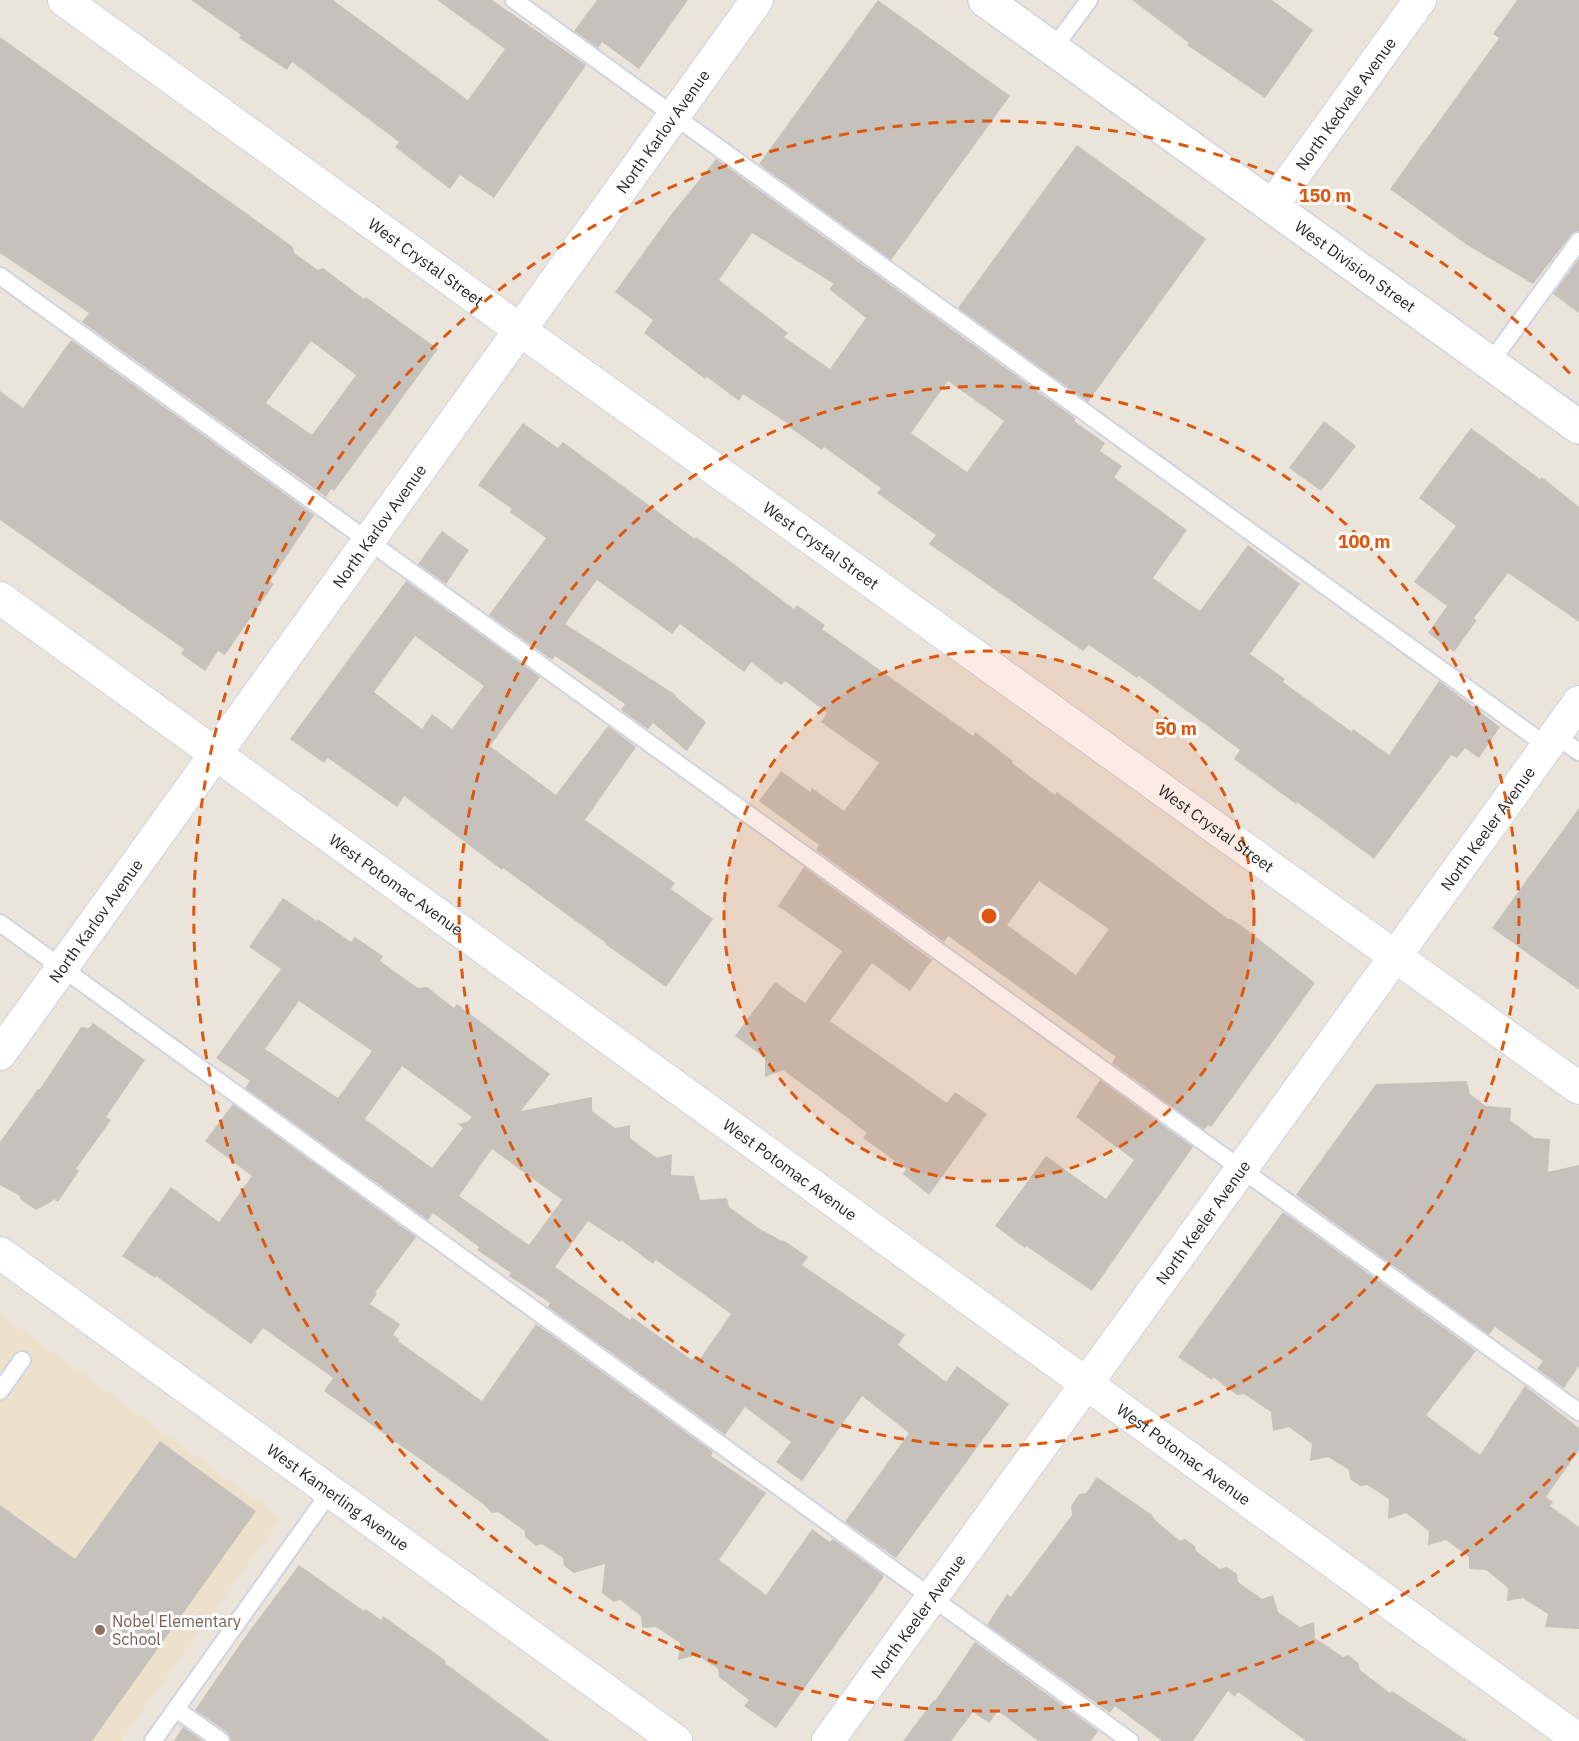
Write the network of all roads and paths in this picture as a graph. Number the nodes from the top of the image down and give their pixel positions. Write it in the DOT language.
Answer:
graph roads {
  1 [pos="64,0"];
  2 [pos="514,0"];
  3 [pos="757,0"];
  4 [pos="985,0"];
  5 [pos="1089,0"];
  6 [pos="1420,0"];
  7 [pos="1053,49"];
  8 [pos="674,116"];
  9 [pos="1272,206"];
  10 [pos="1579,240"];
  11 [pos="0,276"];
  12 [pos="520,330"];
  13 [pos="1490,363"];
  14 [pos="1579,427"];
  15 [pos="369,541"];
  16 [pos="0,598"];
  17 [pos="1579,702"];
  18 [pos="1560,744"];
  19 [pos="215,754"];
  20 [pos="0,923"];
  21 [pos="1395,956"];
  22 [pos="62,968"];
  23 [pos="0,1054"];
  24 [pos="1579,1088"];
  25 [pos="1241,1169"];
  26 [pos="0,1253"];
  27 [pos="22,1360"];
  28 [pos="1086,1384"];
  29 [pos="0,1391"];
  30 [pos="1579,1412"];
  31 [pos="330,1492"];
  32 [pos="932,1598"];
  33 [pos="176,1709"];
  34 [pos="1579,1740"];
  35 [pos="153,1741"];
  36 [pos="221,1741"];
  37 [pos="676,1741"];
  38 [pos="828,1741"];
  39 [pos="1130,1741"];
  1 -- 12 [label="street, West Crystal Street"];
  2 -- 8 [label="lane"];
  3 -- 8 [label="street, North Karlov Avenue"];
  4 -- 7 [label="main road, West Division Street"];
  5 -- 7 [label="lane"];
  6 -- 9 [label="street, North Kedvale Avenue"];
  7 -- 9 [label="main road, West Division Street"];
  8 -- 12 [label="street, North Karlov Avenue"];
  8 -- 18 [label="lane"];
  9 -- 13 [label="main road, West Division Street"];
  10 -- 13 [label="lane"];
  11 -- 15 [label="lane"];
  12 -- 15 [label="street, North Karlov Avenue"];
  12 -- 21 [label="street, West Crystal Street"];
  13 -- 14 [label="main road, West Division Street"];
  15 -- 19 [label="street, North Karlov Avenue"];
  15 -- 25 [label="lane"];
  16 -- 19 [label="street, West Potomac Avenue"];
  17 -- 18 [label="street, North Keeler Avenue"];
  18 -- 21 [label="street, North Keeler Avenue"];
  19 -- 22 [label="street, North Karlov Avenue"];
  19 -- 28 [label="street, West Potomac Avenue"];
  20 -- 22 [label="lane"];
  21 -- 24 [label="street, West Crystal Street"];
  21 -- 25 [label="street, North Keeler Avenue"];
  22 -- 23 [label="street, North Karlov Avenue"];
  22 -- 32 [label="lane"];
  25 -- 28 [label="street, North Keeler Avenue"];
  25 -- 30 [label="lane"];
  26 -- 31 [label="street, West Kamerling Avenue"];
  27 -- 29 [label="lane"];
  28 -- 32 [label="street, North Keeler Avenue"];
  28 -- 34 [label="street, West Potomac Avenue"];
  31 -- 33 [label="lane"];
  31 -- 37 [label="street, West Kamerling Avenue"];
  32 -- 38 [label="street, North Keeler Avenue"];
  32 -- 39 [label="lane"];
  33 -- 35 [label="lane"];
  33 -- 36 [label="lane"];
}
